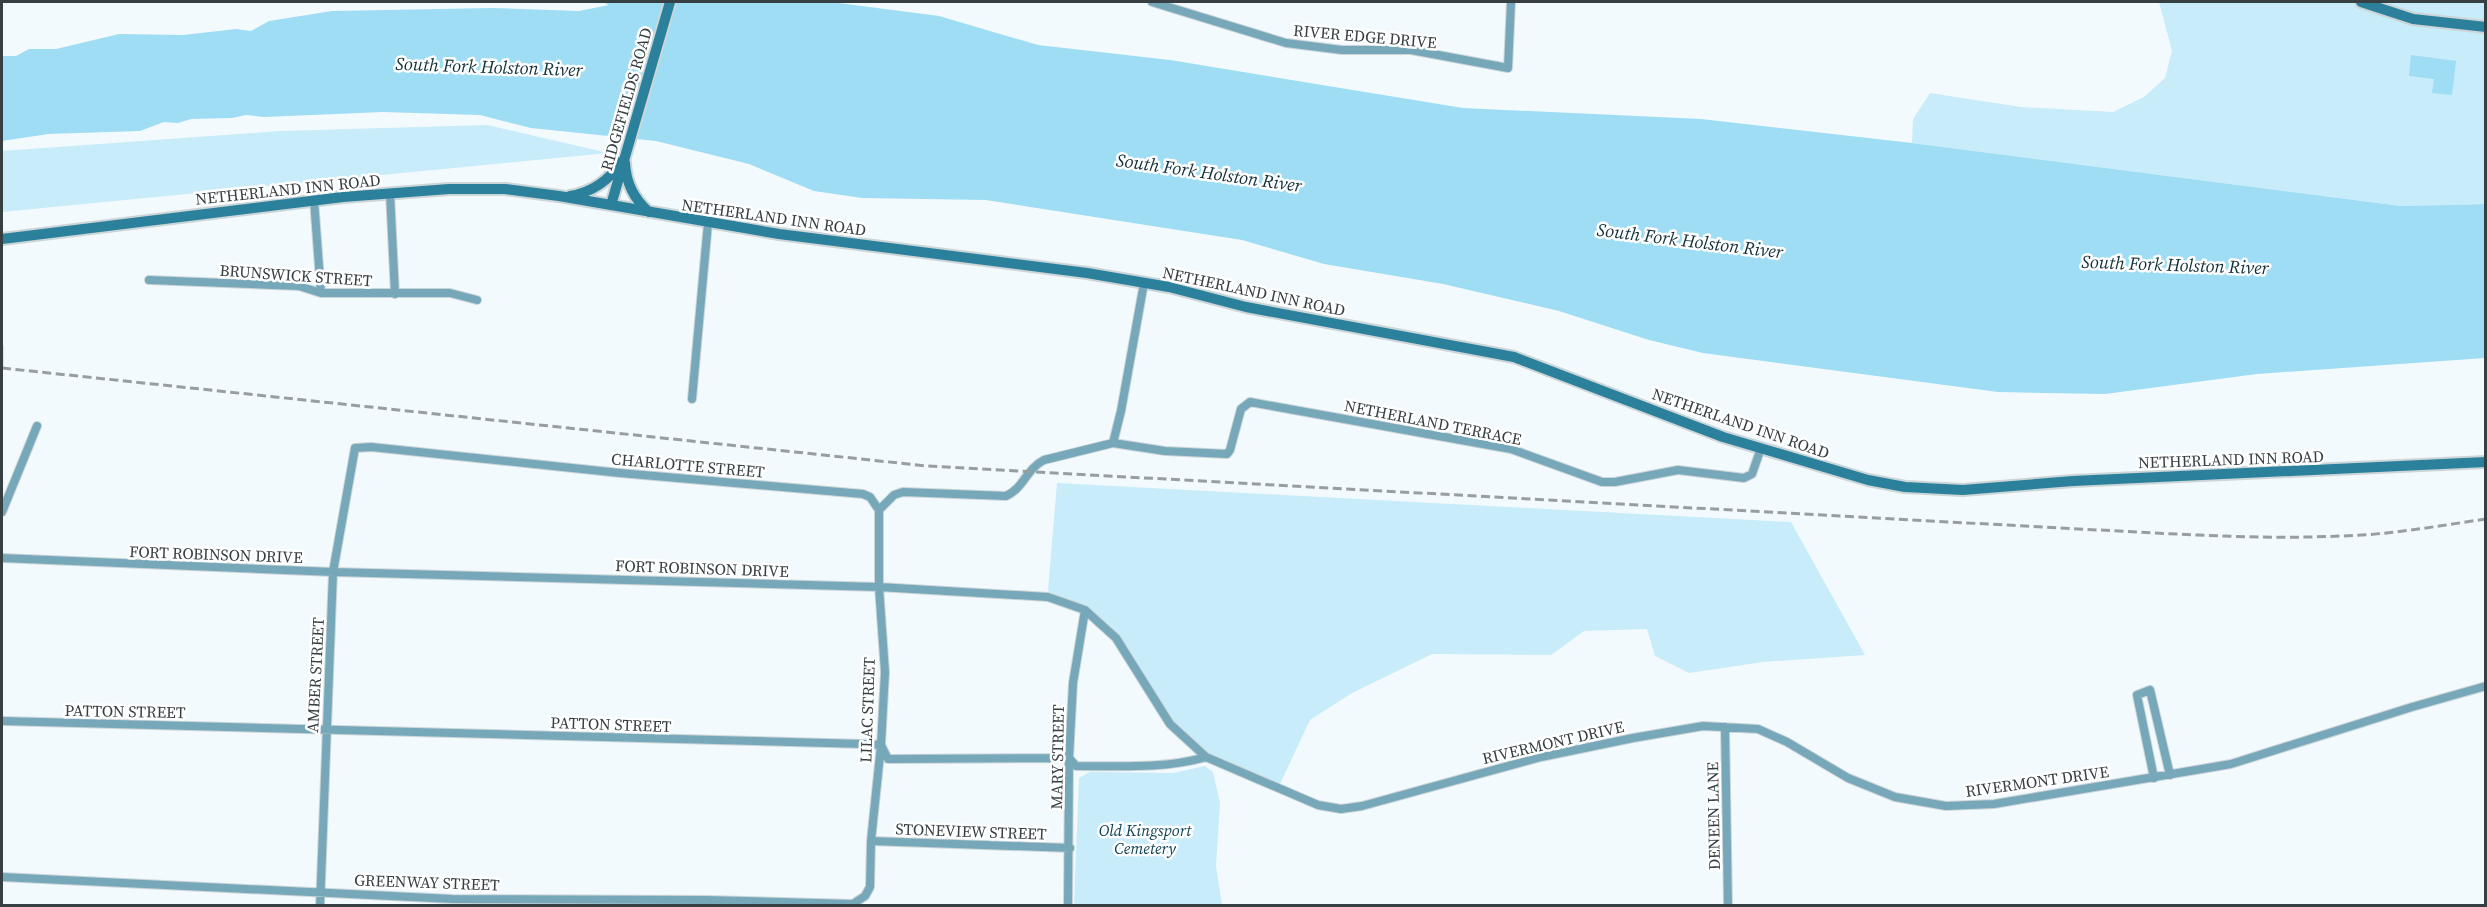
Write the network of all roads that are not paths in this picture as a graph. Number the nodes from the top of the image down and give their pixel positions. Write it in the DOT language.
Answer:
graph roads {
  1 [pos="670,2"];
  2 [pos="1152,2"];
  3 [pos="1511,2"];
  4 [pos="2361,2"];
  5 [pos="2486,27"];
  6 [pos="622,168"];
  7 [pos="390,193"];
  8 [pos="560,196"];
  9 [pos="314,200"];
  10 [pos="611,205"];
  11 [pos="650,213"];
  12 [pos="708,223"];
  13 [pos="2,239"];
  14 [pos="149,280"];
  15 [pos="1144,283"];
  16 [pos="321,293"];
  17 [pos="395,294"];
  18 [pos="477,300"];
  19 [pos="692,399"];
  20 [pos="38,426"];
  21 [pos="1113,443"];
  22 [pos="355,448"];
  23 [pos="1761,448"];
  24 [pos="2486,462"];
  25 [pos="879,510"];
  26 [pos="2,512"];
  27 [pos="2,558"];
  28 [pos="333,572"];
  29 [pos="879,587"];
  30 [pos="1085,610"];
  31 [pos="2486,686"];
  32 [pos="2,721"];
  33 [pos="1725,727"];
  34 [pos="326,729"];
  35 [pos="881,745"];
  36 [pos="1206,757"];
  37 [pos="1069,758"];
  38 [pos="2170,775"];
  39 [pos="2154,778"];
  40 [pos="1318,805"];
  41 [pos="871,841"];
  42 [pos="1070,848"];
  43 [pos="2,877"];
  44 [pos="320,891"];
  45 [pos="706,903"];
  46 [pos="853,904"];
  47 [pos="320,906"];
  48 [pos="1068,906"];
  49 [pos="1728,906"];
  1 -- 6 [label="main road, RIDGEFIELDS ROAD"];
  2 -- 3 [label="street, RIVER EDGE DRIVE"];
  4 -- 5 [label="main road"];
  6 -- 8 [label="main road"];
  6 -- 10 [label="main road, RIDGEFIELDS ROAD"];
  6 -- 11 [label="main road"];
  7 -- 8 [label="main road, NETHERLAND INN ROAD"];
  7 -- 9 [label="main road, NETHERLAND INN ROAD"];
  7 -- 17 [label="street"];
  8 -- 10 [label="main road, NETHERLAND INN ROAD"];
  9 -- 13 [label="main road, NETHERLAND INN ROAD"];
  9 -- 16 [label="street"];
  10 -- 11 [label="main road, NETHERLAND INN ROAD"];
  11 -- 12 [label="main road, NETHERLAND INN ROAD"];
  12 -- 15 [label="main road, NETHERLAND INN ROAD"];
  12 -- 19 [label="street"];
  14 -- 16 [label="street, BRUNSWICK STREET"];
  15 -- 21 [label="street"];
  15 -- 23 [label="main road, NETHERLAND INN ROAD"];
  16 -- 17 [label="street, BRUNSWICK STREET"];
  17 -- 18 [label="street, BRUNSWICK STREET"];
  20 -- 26 [label="street"];
  21 -- 23 [label="street, NETHERLAND TERRACE"];
  21 -- 25 [label="street"];
  22 -- 25 [label="street, CHARLOTTE STREET"];
  22 -- 28 [label="street, AMBER STREET"];
  23 -- 24 [label="main road, NETHERLAND INN ROAD"];
  25 -- 29 [label="street, LILAC STREET"];
  27 -- 28 [label="street, FORT ROBINSON DRIVE"];
  28 -- 29 [label="street, FORT ROBINSON DRIVE"];
  28 -- 34 [label="street, AMBER STREET"];
  29 -- 30 [label="street, FORT ROBINSON DRIVE"];
  29 -- 35 [label="street, LILAC STREET"];
  30 -- 36 [label="street, FORT ROBINSON DRIVE"];
  30 -- 37 [label="street, MARY STREET"];
  31 -- 38 [label="street, RIVERMONT DRIVE"];
  32 -- 34 [label="street, PATTON STREET"];
  33 -- 39 [label="street, RIVERMONT DRIVE"];
  33 -- 40 [label="street, RIVERMONT DRIVE"];
  33 -- 49 [label="street, DENEEN LANE"];
  34 -- 35 [label="street, PATTON STREET"];
  34 -- 44 [label="street, AMBER STREET"];
  35 -- 37 [label="street"];
  35 -- 41 [label="street, LILAC STREET"];
  36 -- 37 [label="street"];
  36 -- 40 [label="street, FORT ROBINSON DRIVE"];
  37 -- 42 [label="street, MARY STREET"];
  38 -- 39 [label="street, RIVERMONT DRIVE"];
  38 -- 39 [label="street"];
  41 -- 42 [label="street, STONEVIEW STREET"];
  41 -- 46 [label="street, LILAC STREET"];
  42 -- 48 [label="street, MARY STREET"];
  43 -- 44 [label="street, GREENWAY STREET"];
  44 -- 45 [label="street, GREENWAY STREET"];
  44 -- 47 [label="street, AMBER STREET"];
  45 -- 46 [label="street, GREENWAY STREET"];
}
